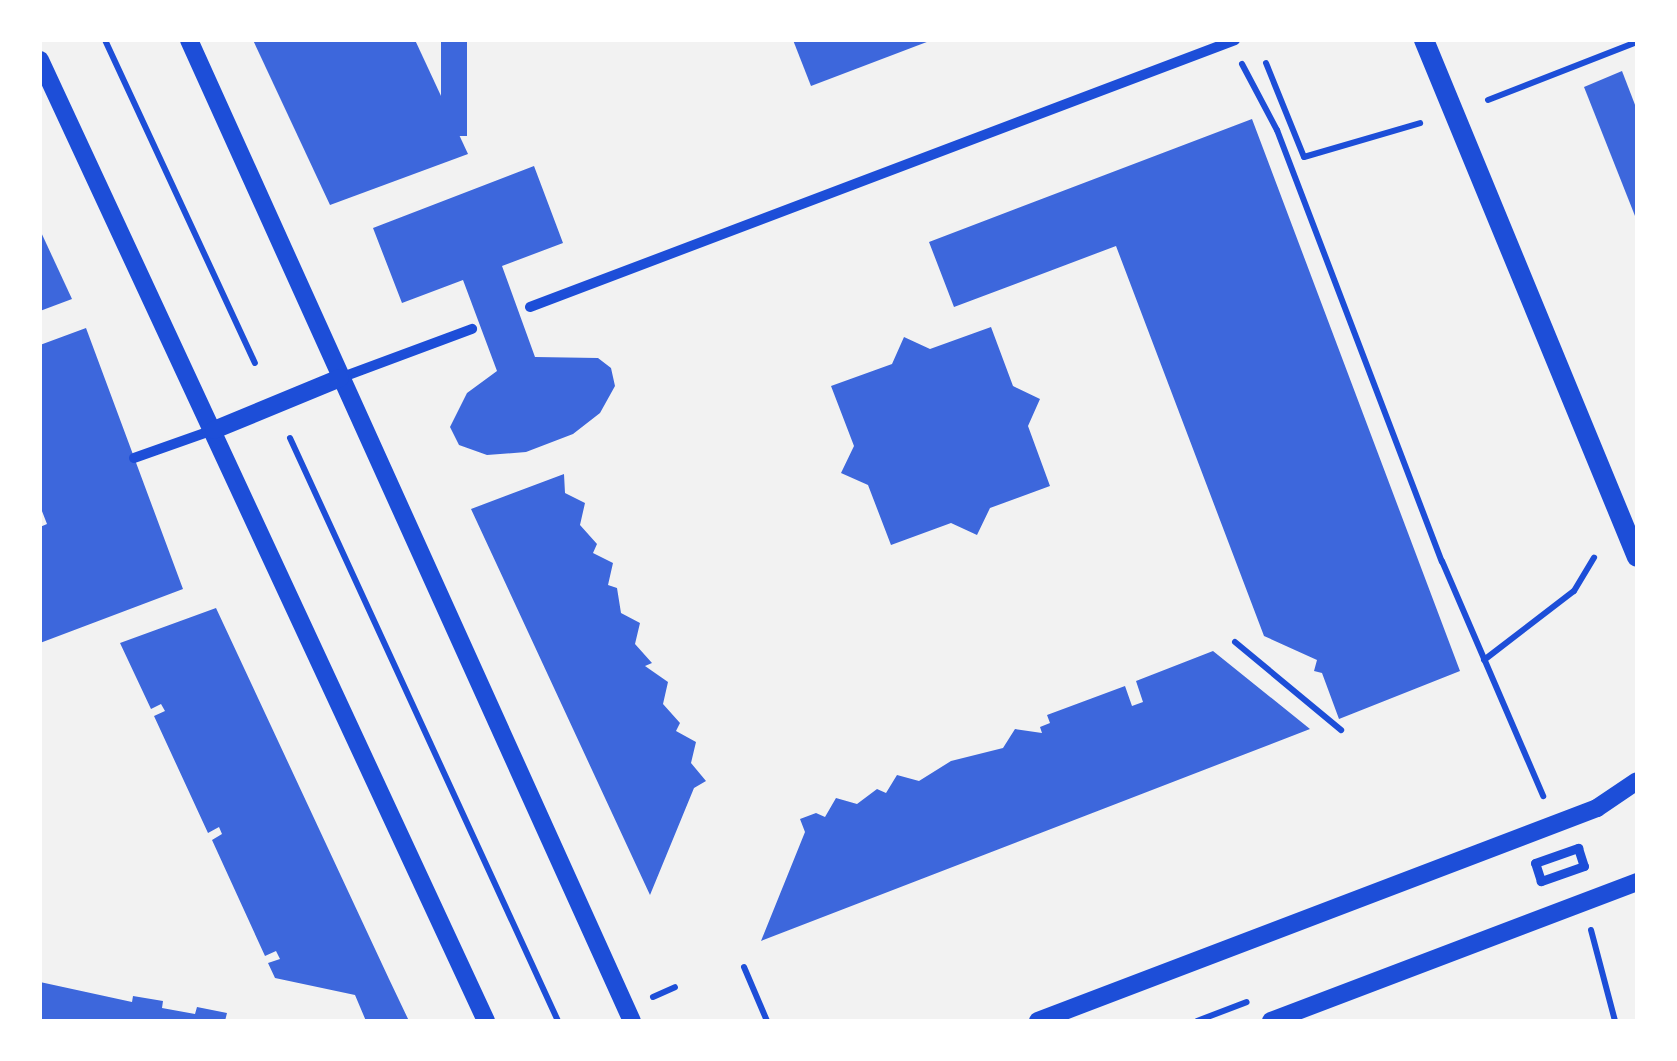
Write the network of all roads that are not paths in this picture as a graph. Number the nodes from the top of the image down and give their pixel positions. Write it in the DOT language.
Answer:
graph roads {
  1 [pos="189,40"];
  2 [pos="1236,40"];
  3 [pos="1424,40"];
  4 [pos="40,60"];
  5 [pos="530,307"];
  6 [pos="472,329"];
  7 [pos="340,378"];
  8 [pos="214,430"];
  9 [pos="134,458"];
  10 [pos="1637,557"];
  11 [pos="1637,781"];
  12 [pos="1535,863"];
  13 [pos="1637,882"];
  14 [pos="486,1021"];
  15 [pos="632,1021"];
  16 [pos="1038,1021"];
  17 [pos="1271,1021"];
  1 -- 7 [label="street"];
  2 -- 5 [label="street"];
  3 -- 10 [label="main road"];
  4 -- 8 [label="street"];
  6 -- 7 [label="street"];
  7 -- 8 [label="street"];
  7 -- 15 [label="street"];
  8 -- 9 [label="street"];
  8 -- 14 [label="street"];
  11 -- 16 [label="street"];
  12 -- 12 [label="street"];
  13 -- 17 [label="street"];
}
